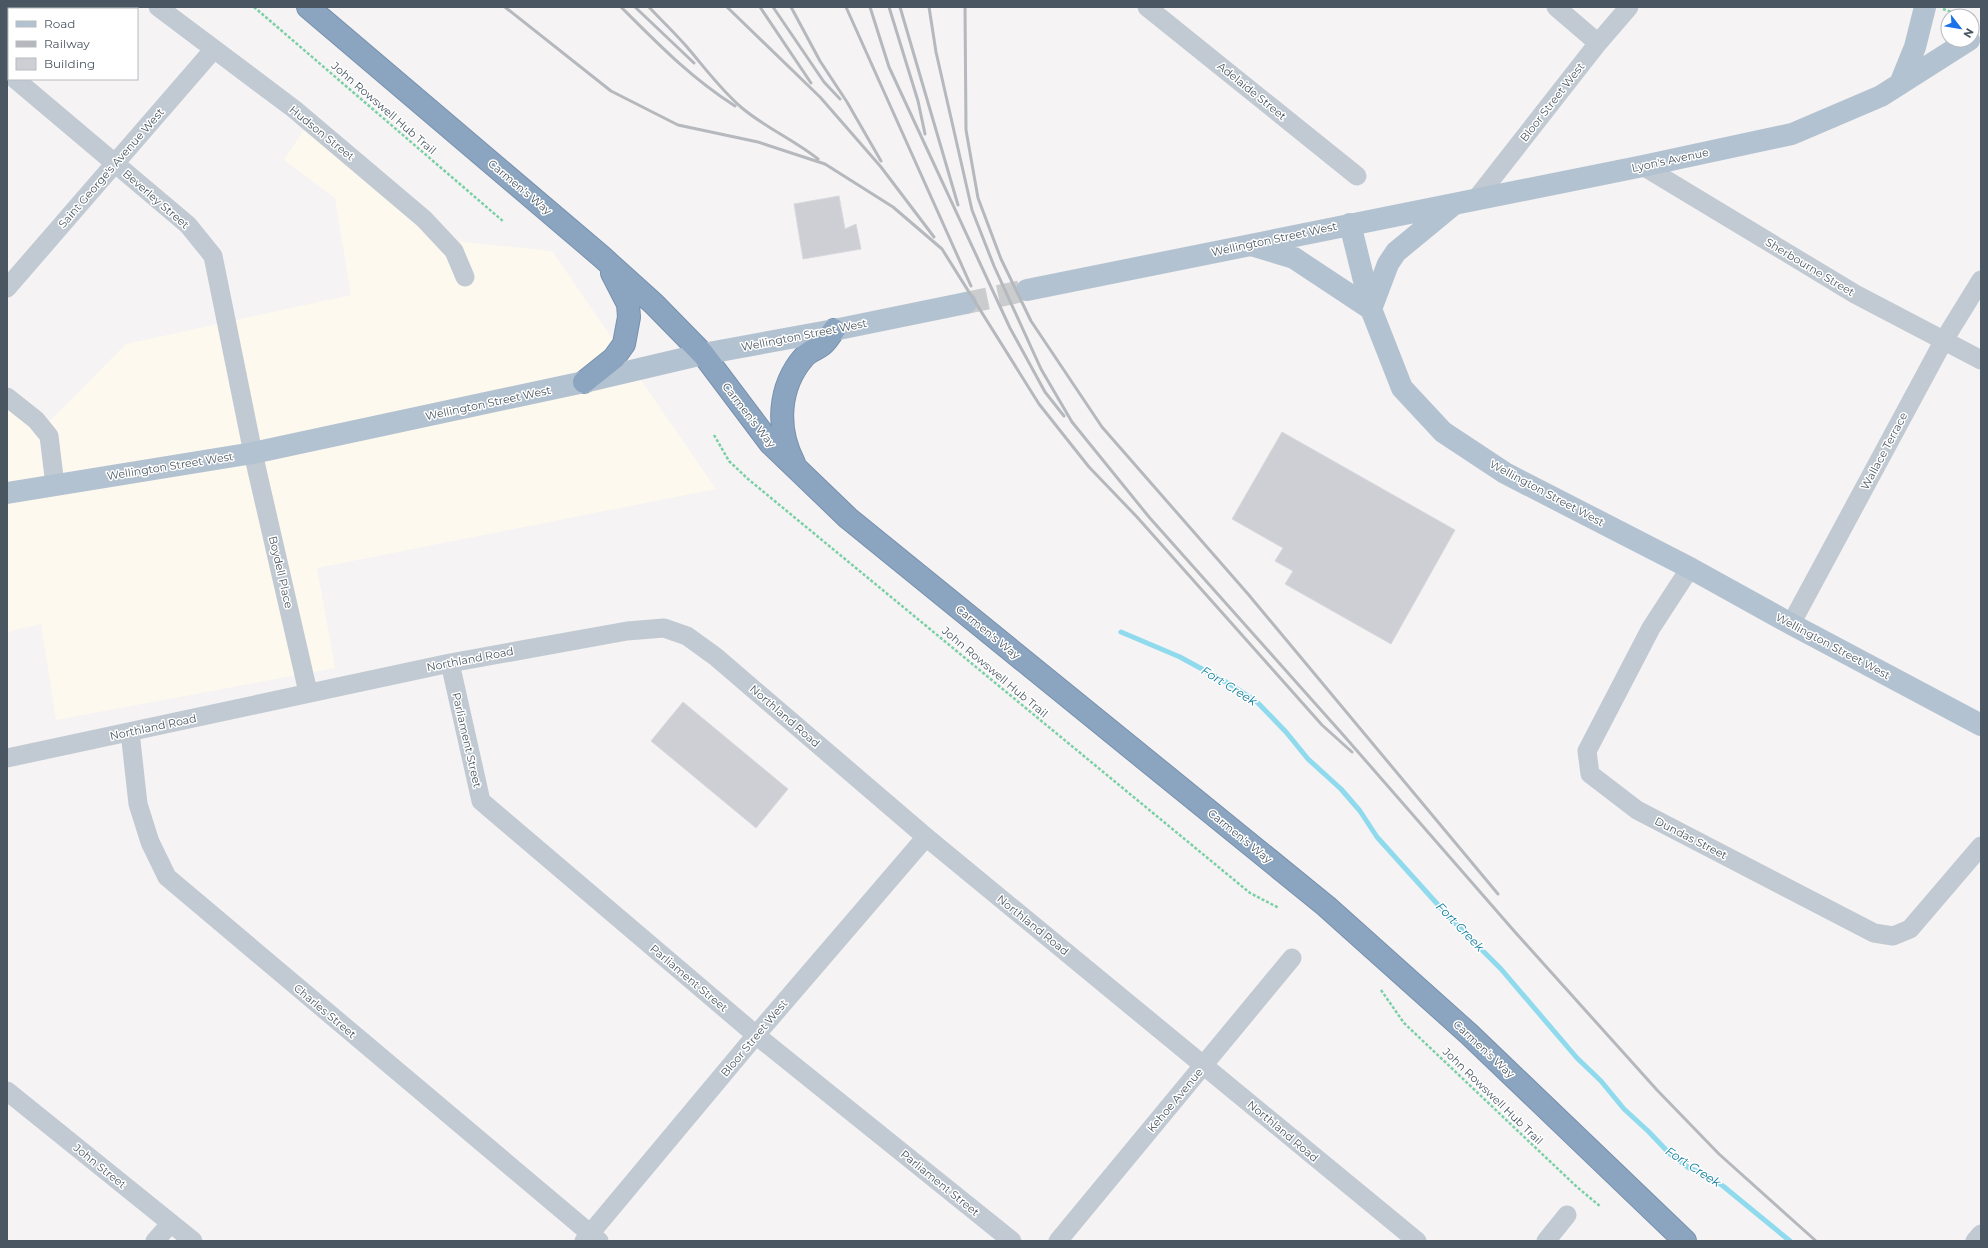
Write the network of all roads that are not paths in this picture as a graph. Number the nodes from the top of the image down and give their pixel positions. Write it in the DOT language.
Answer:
graph roads {
  1 [pos="158,7"];
  2 [pos="308,7"];
  3 [pos="1147,7"];
  4 [pos="1556,7"];
  5 [pos="1629,7"];
  6 [pos="1933,8"];
  7 [pos="1598,43"];
  8 [pos="1956,48"];
  9 [pos="214,49"];
  10 [pos="16,80"];
  11 [pos="1900,84"];
  12 [pos="115,163"];
  13 [pos="1643,166"];
  14 [pos="1357,176"];
  15 [pos="1476,199"];
  16 [pos="1456,203"];
  17 [pos="1350,224"];
  18 [pos="1250,244"];
  19 [pos="602,257"];
  20 [pos="465,277"];
  21 [pos="1981,280"];
  22 [pos="7,288"];
  23 [pos="1027,290"];
  24 [pos="966,303"];
  25 [pos="1371,309"];
  26 [pos="834,330"];
  27 [pos="1944,340"];
  28 [pos="703,354"];
  29 [pos="1981,360"];
  30 [pos="584,382"];
  31 [pos="7,397"];
  32 [pos="253,453"];
  33 [pos="797,468"];
  34 [pos="55,486"];
  35 [pos="7,493"];
  36 [pos="1690,568"];
  37 [pos="1791,624"];
  38 [pos="450,663"];
  39 [pos="308,692"];
  40 [pos="1981,724"];
  41 [pos="130,732"];
  42 [pos="7,758"];
  43 [pos="926,837"];
  44 [pos="1981,846"];
  45 [pos="1292,958"];
  46 [pos="756,1035"];
  47 [pos="1204,1065"];
  48 [pos="7,1091"];
  49 [pos="1567,1215"];
  50 [pos="170,1223"];
  51 [pos="1981,1234"];
  52 [pos="591,1238"];
  53 [pos="155,1241"];
  54 [pos="193,1241"];
  55 [pos="1012,1241"];
  56 [pos="1058,1241"];
  57 [pos="1417,1241"];
  58 [pos="1546,1241"];
  59 [pos="1685,1241"];
  60 [pos="1975,1241"];
  1 -- 9 [label="street, Hudson Street"];
  2 -- 19 [label="highway, Carmen's Way"];
  3 -- 14 [label="street, Adelaide Street"];
  4 -- 7 [label="street"];
  5 -- 7 [label="street, Bloor Street West"];
  6 -- 11 [label="main road"];
  7 -- 15 [label="street, Bloor Street West"];
  8 -- 11 [label="main road, Lyon's Avenue"];
  9 -- 12 [label="street, Saint George's Avenue West"];
  9 -- 20 [label="street, Hudson Street"];
  10 -- 12 [label="street, Beverley Street"];
  11 -- 13 [label="main road, Lyon's Avenue"];
  12 -- 22 [label="street, Saint George's Avenue West"];
  12 -- 32 [label="street, Beverley Street"];
  13 -- 15 [label="main road, Lyon's Avenue"];
  13 -- 27 [label="street, Sherbourne Street"];
  15 -- 16 [label="main road, Lyon's Avenue"];
  16 -- 17 [label="main road, Lyon's Avenue"];
  16 -- 25 [label="main road"];
  17 -- 18 [label="main road, Wellington Street West"];
  17 -- 25 [label="main road, Wellington Street West"];
  18 -- 23 [label="main road, Wellington Street West"];
  18 -- 25 [label="main road"];
  19 -- 28 [label="highway, Carmen's Way"];
  19 -- 30 [label="highway"];
  21 -- 27 [label="street, Wallace Terrace"];
  24 -- 26 [label="main road, Wellington Street West"];
  25 -- 36 [label="main road, Wellington Street West"];
  26 -- 28 [label="main road, Wellington Street West"];
  26 -- 33 [label="highway"];
  27 -- 29 [label="street, Sherbourne Street"];
  27 -- 37 [label="street, Wallace Terrace"];
  28 -- 30 [label="main road, Wellington Street West"];
  28 -- 33 [label="highway, Carmen's Way"];
  30 -- 32 [label="main road, Wellington Street West"];
  31 -- 34 [label="street"];
  32 -- 34 [label="main road, Wellington Street West"];
  32 -- 39 [label="street, Boydell Place"];
  33 -- 59 [label="highway, Carmen's Way"];
  34 -- 35 [label="main road, Wellington Street West"];
  36 -- 37 [label="main road, Wellington Street West"];
  36 -- 44 [label="street, Dundas Street"];
  37 -- 40 [label="main road, Wellington Street West"];
  38 -- 39 [label="street, Northland Road"];
  38 -- 43 [label="street, Northland Road"];
  38 -- 46 [label="street, Parliament Street"];
  39 -- 41 [label="street, Northland Road"];
  41 -- 42 [label="street, Northland Road"];
  41 -- 52 [label="street, Charles Street"];
  43 -- 46 [label="street, Bloor Street West"];
  43 -- 47 [label="street, Northland Road"];
  45 -- 47 [label="street, Kehoe Avenue"];
  46 -- 52 [label="street, Bloor Street West"];
  46 -- 55 [label="street, Parliament Street"];
  47 -- 56 [label="street, Kehoe Avenue"];
  47 -- 57 [label="street, Northland Road"];
  48 -- 50 [label="street, John Street"];
  49 -- 58 [label="street"];
  50 -- 53 [label="street"];
  50 -- 54 [label="street, John Street"];
  51 -- 60 [label="street"];
}
